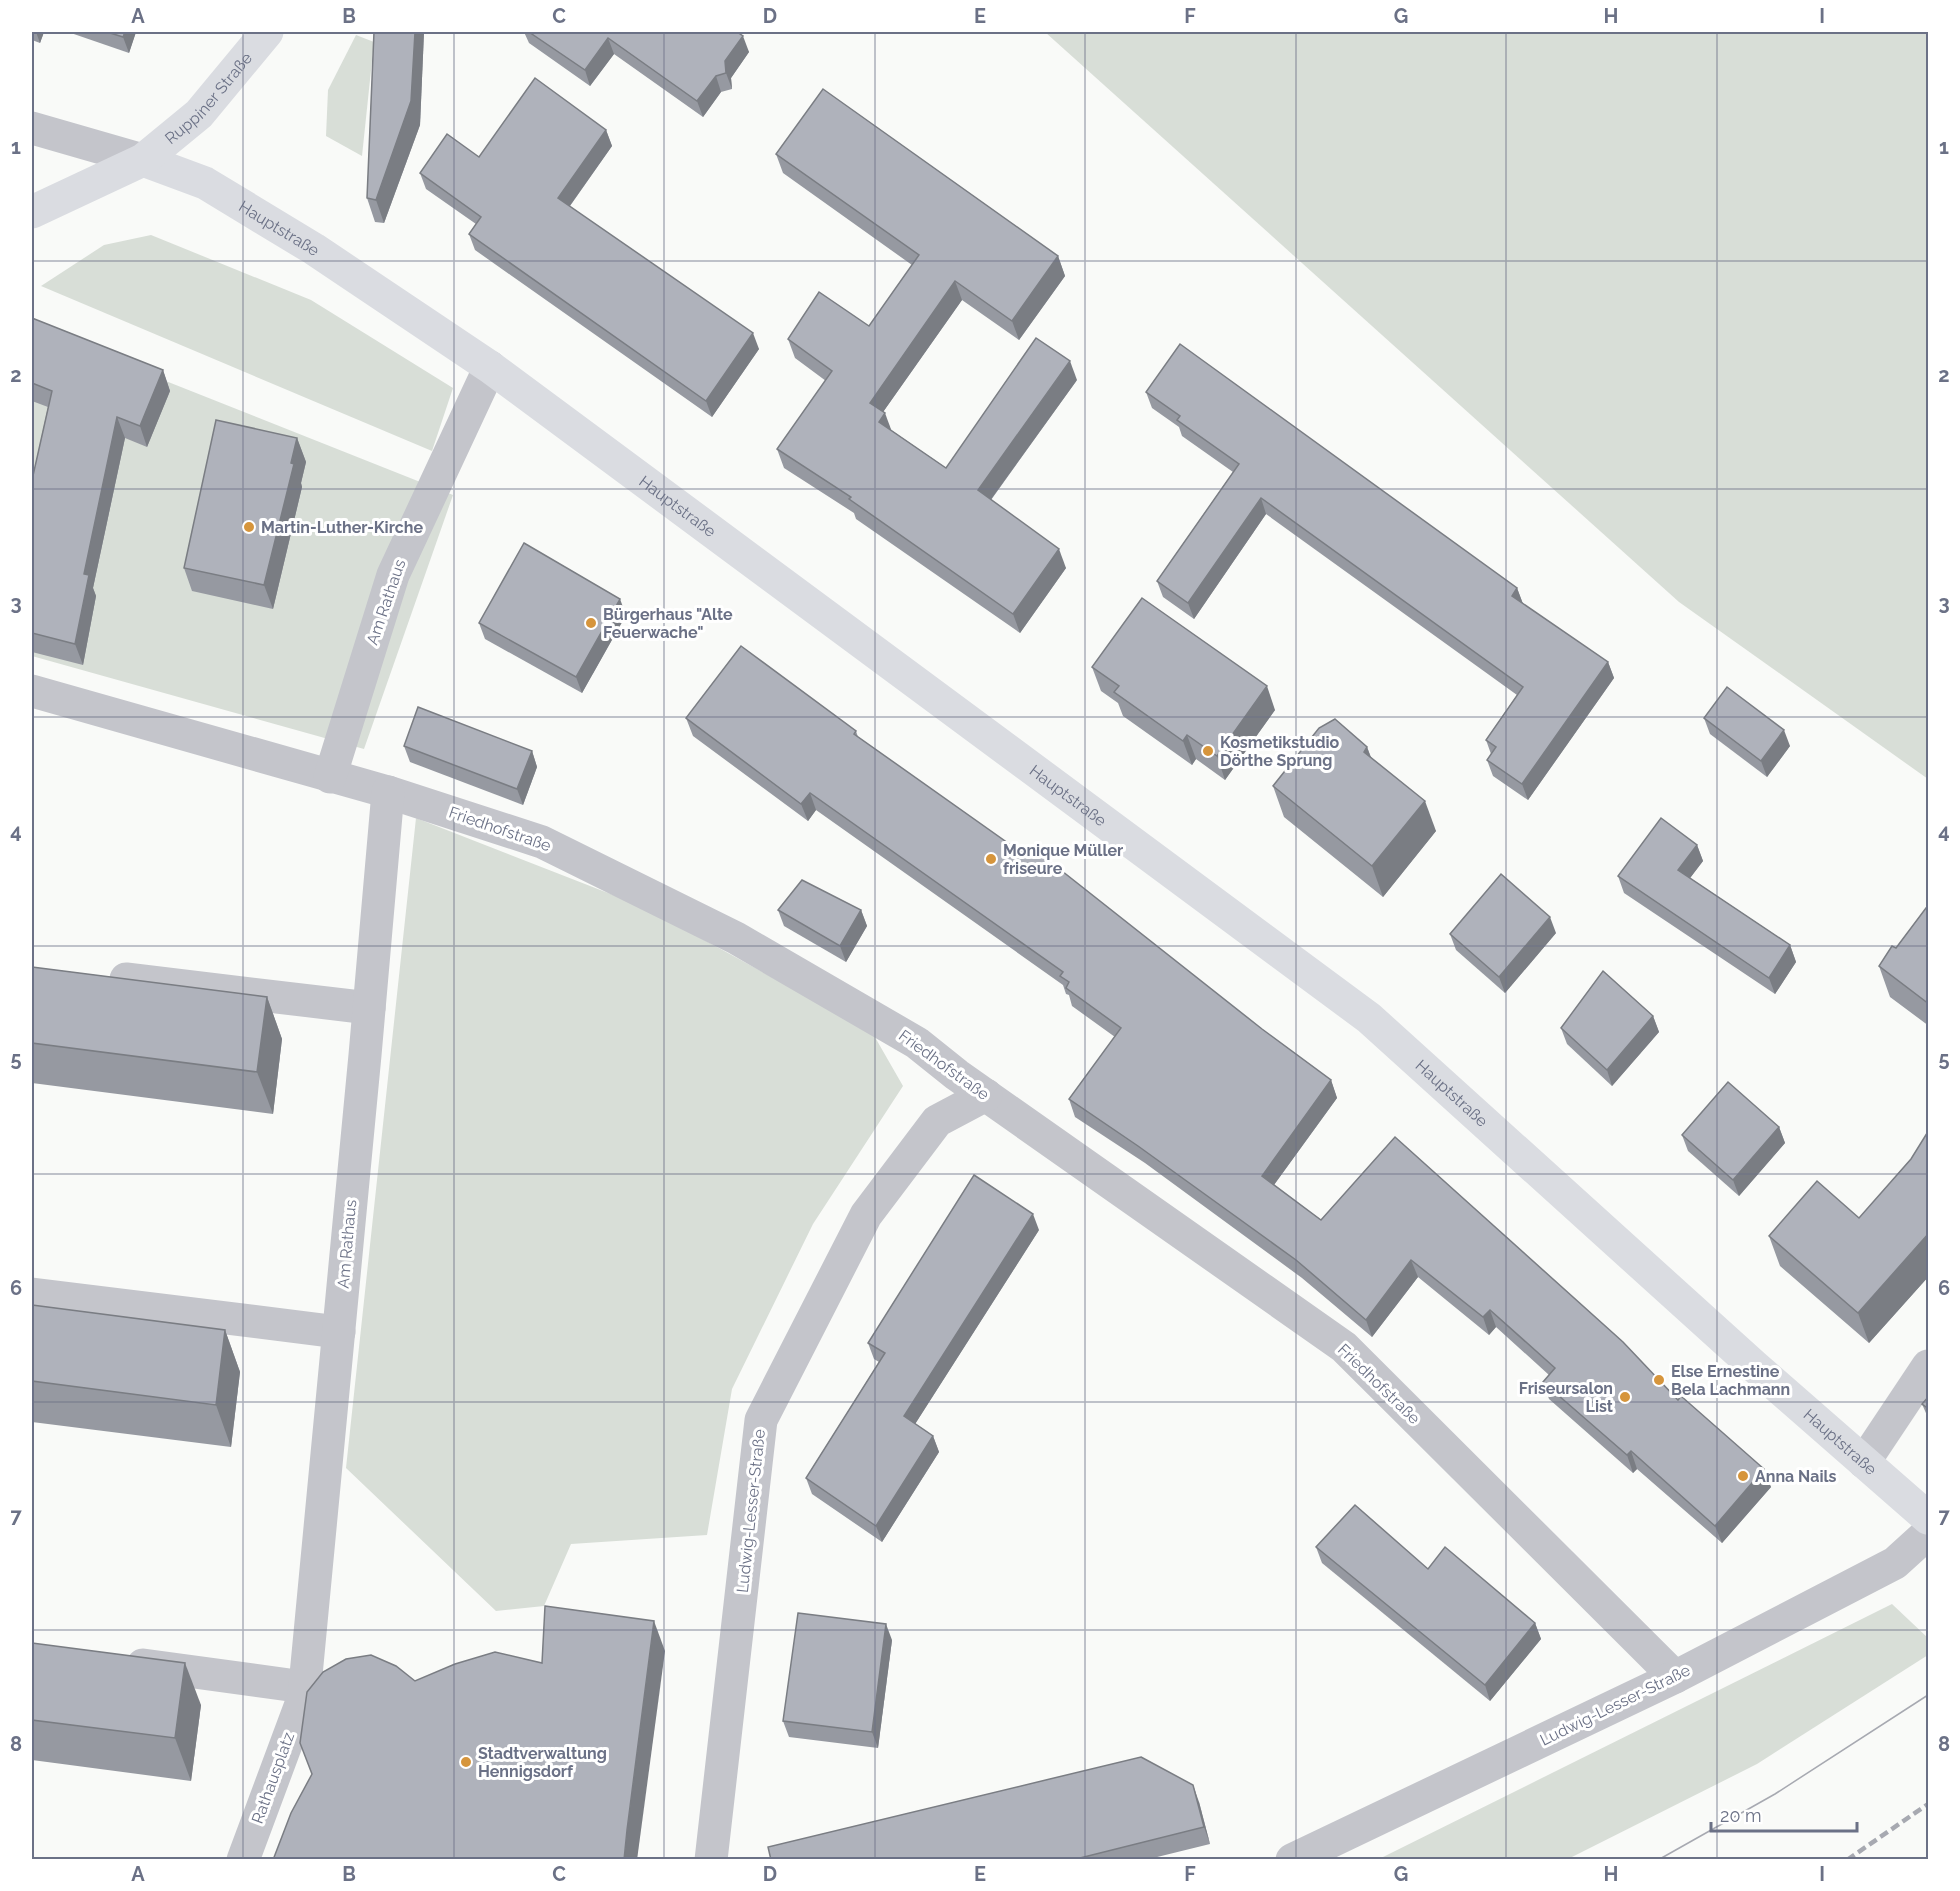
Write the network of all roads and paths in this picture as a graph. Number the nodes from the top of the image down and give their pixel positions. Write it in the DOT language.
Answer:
graph roads {
  1 [pos="267,32"];
  2 [pos="32,128"];
  3 [pos="143,160"];
  4 [pos="32,212"];
  5 [pos="490,368"];
  6 [pos="32,692"];
  7 [pos="330,777"];
  8 [pos="388,792"];
  9 [pos="101,976"];
  10 [pos="369,1008"];
  11 [pos="986,1095"];
  12 [pos="32,1294"];
  13 [pos="339,1332"];
  14 [pos="1929,1366"];
  15 [pos="1864,1462"];
  16 [pos="1929,1518"];
  17 [pos="1929,1533"];
  18 [pos="115,1661"];
  19 [pos="1675,1677"];
  20 [pos="304,1691"];
  21 [pos="243,1860"];
  22 [pos="711,1860"];
  23 [pos="1292,1860"];
  1 -- 3 [label="main road, Ruppiner Straße"];
  2 -- 3 [label="street"];
  3 -- 4 [label="main road, Ruppiner Straße"];
  3 -- 5 [label="main road, Hauptstraße"];
  5 -- 7 [label="street, Am Rathaus"];
  5 -- 15 [label="main road, Hauptstraße"];
  6 -- 7 [label="street, Friedhofstraße"];
  7 -- 8 [label="street, Friedhofstraße"];
  8 -- 10 [label="street, Am Rathaus"];
  8 -- 11 [label="street, Friedhofstraße"];
  9 -- 10 [label="street"];
  10 -- 13 [label="street, Am Rathaus"];
  11 -- 19 [label="street, Friedhofstraße"];
  11 -- 22 [label="street, Ludwig-Lesser-Straße"];
  12 -- 13 [label="street"];
  13 -- 20 [label="street, Am Rathaus"];
  14 -- 15 [label="street"];
  15 -- 16 [label="main road, Hauptstraße"];
  17 -- 19 [label="street, Ludwig-Lesser-Straße"];
  18 -- 20 [label="street"];
  19 -- 23 [label="street, Ludwig-Lesser-Straße"];
  20 -- 21 [label="street, Rathausplatz"];
}
